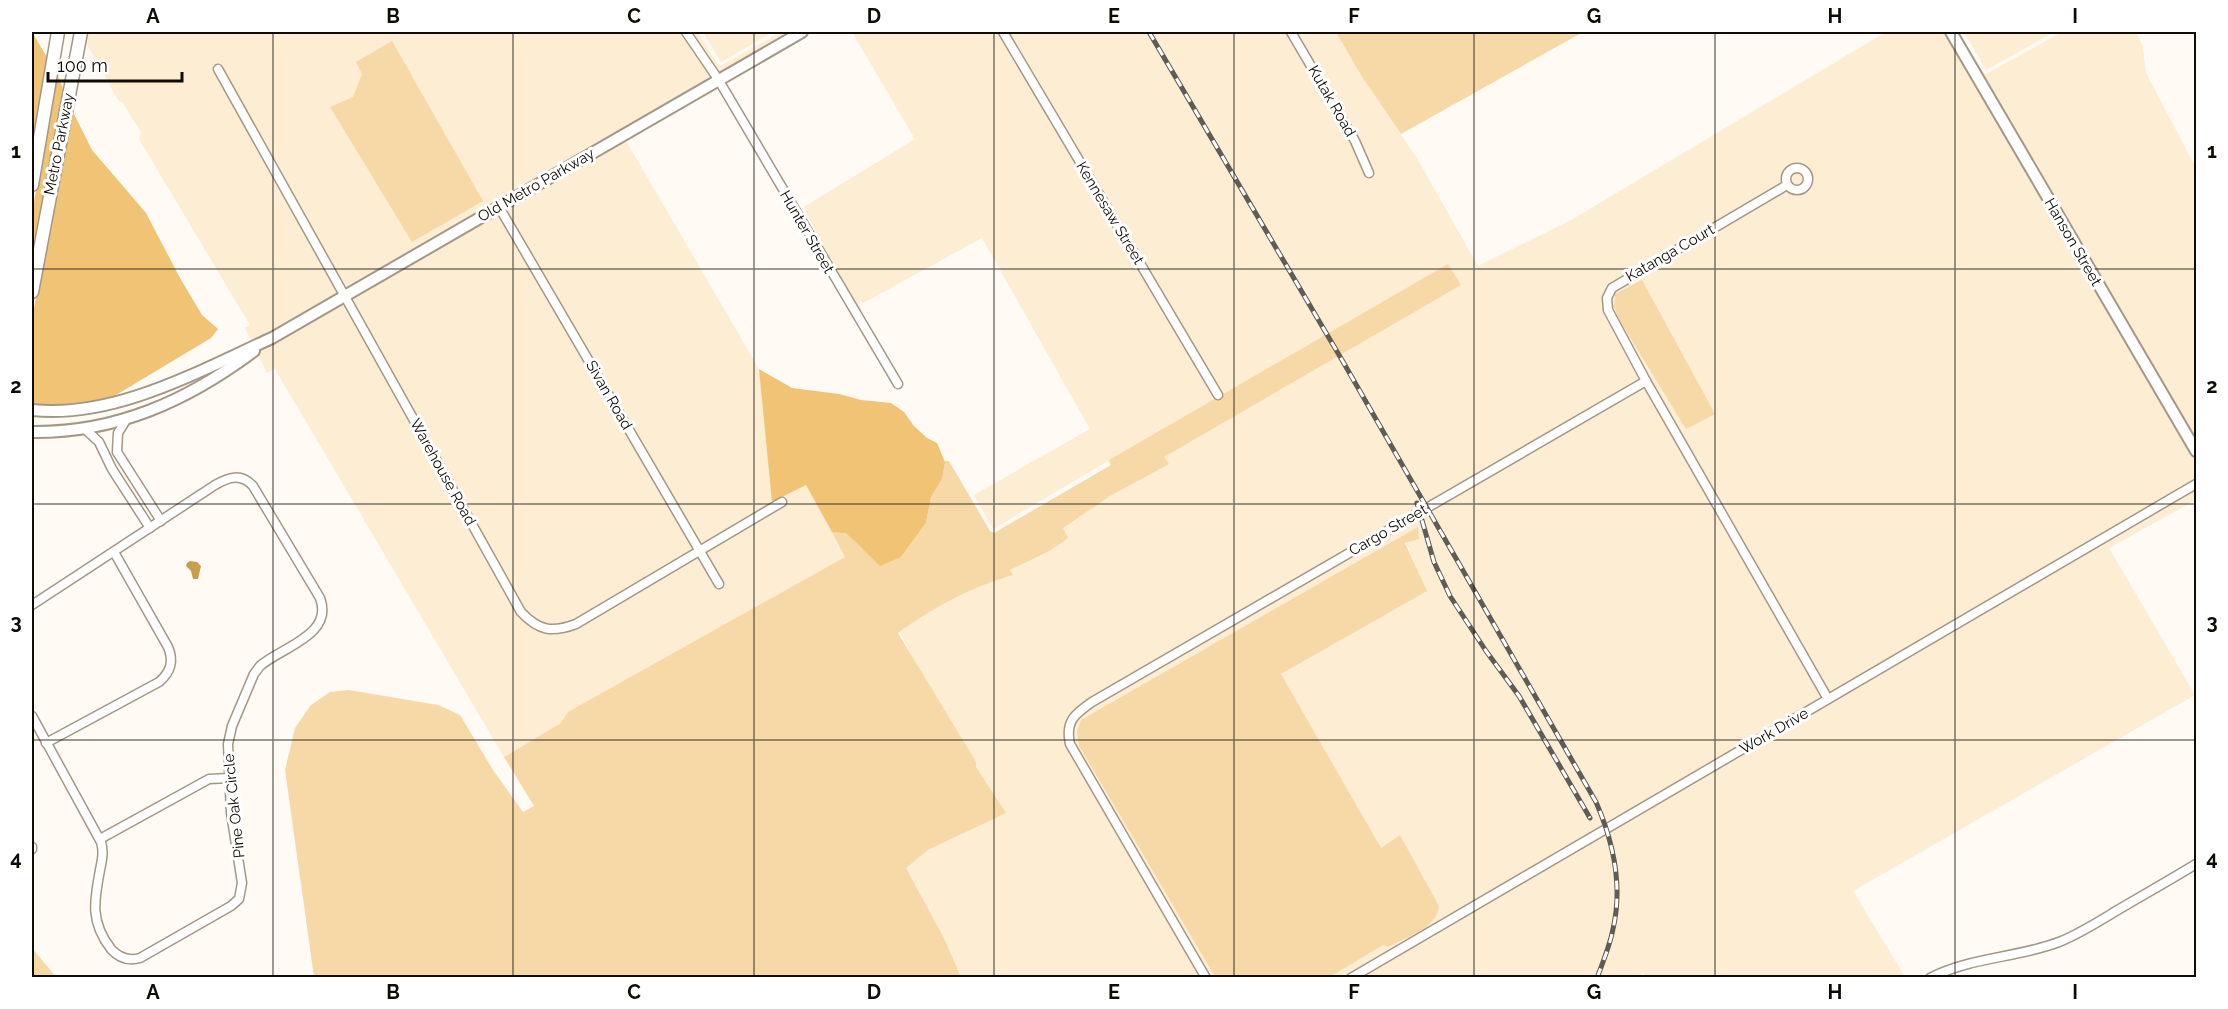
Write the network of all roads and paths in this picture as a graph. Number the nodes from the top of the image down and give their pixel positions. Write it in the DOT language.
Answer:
graph roads {
  1 [pos="58,32"];
  2 [pos="81,32"];
  3 [pos="686,32"];
  4 [pos="801,32"];
  5 [pos="1003,32"];
  6 [pos="1291,32"];
  7 [pos="1951,32"];
  8 [pos="218,69"];
  9 [pos="718,79"];
  10 [pos="1368,173"];
  11 [pos="32,185"];
  12 [pos="1788,185"];
  13 [pos="499,207"];
  14 [pos="32,292"];
  15 [pos="346,295"];
  16 [pos="272,338"];
  17 [pos="198,372"];
  18 [pos="1646,381"];
  19 [pos="898,384"];
  20 [pos="1218,395"];
  21 [pos="179,399"];
  22 [pos="32,410"];
  23 [pos="126,420"];
  24 [pos="86,429"];
  25 [pos="32,432"];
  26 [pos="2196,451"];
  27 [pos="117,452"];
  28 [pos="106,458"];
  29 [pos="2196,484"];
  30 [pos="145,496"];
  31 [pos="782,502"];
  32 [pos="134,503"];
  33 [pos="161,521"];
  34 [pos="150,528"];
  35 [pos="699,551"];
  36 [pos="114,552"];
  37 [pos="719,584"];
  38 [pos="32,605"];
  39 [pos="1828,699"];
  40 [pos="32,716"];
  41 [pos="46,743"];
  42 [pos="229,778"];
  43 [pos="100,839"];
  44 [pos="2196,864"];
  45 [pos="1206,978"];
  46 [pos="1351,978"];
  47 [pos="1930,978"];
  1 -- 11 [label="main road, Metro Parkway"];
  2 -- 14 [label="main road, Metro Parkway"];
  3 -- 9 [label="street, Hunter Street"];
  4 -- 9 [label="street, Old Metro Parkway"];
  5 -- 20 [label="street, Kennesaw Street"];
  6 -- 10 [label="street, Kutak Road"];
  7 -- 26 [label="street, Hanson Street"];
  8 -- 15 [label="street, Warehouse Road"];
  9 -- 13 [label="street, Old Metro Parkway"];
  9 -- 19 [label="street, Hunter Street"];
  12 -- 18 [label="street, Katanga Court"];
  13 -- 15 [label="street, Old Metro Parkway"];
  13 -- 35 [label="street, Sivan Road"];
  15 -- 16 [label="street, Old Metro Parkway"];
  15 -- 35 [label="street, Warehouse Road"];
  16 -- 17 [label="street, Old Metro Parkway"];
  16 -- 21 [label="street, Old Metro Parkway"];
  17 -- 21 [label="street"];
  17 -- 22 [label="street, Old Metro Parkway"];
  18 -- 39 [label="street"];
  18 -- 45 [label="street, Cargo Street"];
  21 -- 23 [label="street, Old Metro Parkway"];
  23 -- 24 [label="street, Old Metro Parkway"];
  23 -- 27 [label="street"];
  24 -- 25 [label="street, Old Metro Parkway"];
  24 -- 28 [label="street"];
  27 -- 28 [label="street"];
  27 -- 30 [label="street"];
  28 -- 32 [label="street"];
  29 -- 39 [label="street, Work Drive"];
  30 -- 32 [label="street"];
  30 -- 33 [label="street"];
  31 -- 35 [label="street, Warehouse Road"];
  32 -- 34 [label="street"];
  33 -- 34 [label="street, Pine Oak Circle"];
  33 -- 42 [label="street, Pine Oak Circle"];
  34 -- 36 [label="street, Pine Oak Circle"];
  35 -- 37 [label="street, Sivan Road"];
  36 -- 38 [label="street, Pine Oak Circle"];
  36 -- 41 [label="street"];
  39 -- 46 [label="street, Work Drive"];
  40 -- 41 [label="street, Pine Oak Circle"];
  41 -- 43 [label="street, Pine Oak Circle"];
  42 -- 43 [label="street"];
  42 -- 43 [label="street, Pine Oak Circle"];
  44 -- 47 [label="street"];
}
